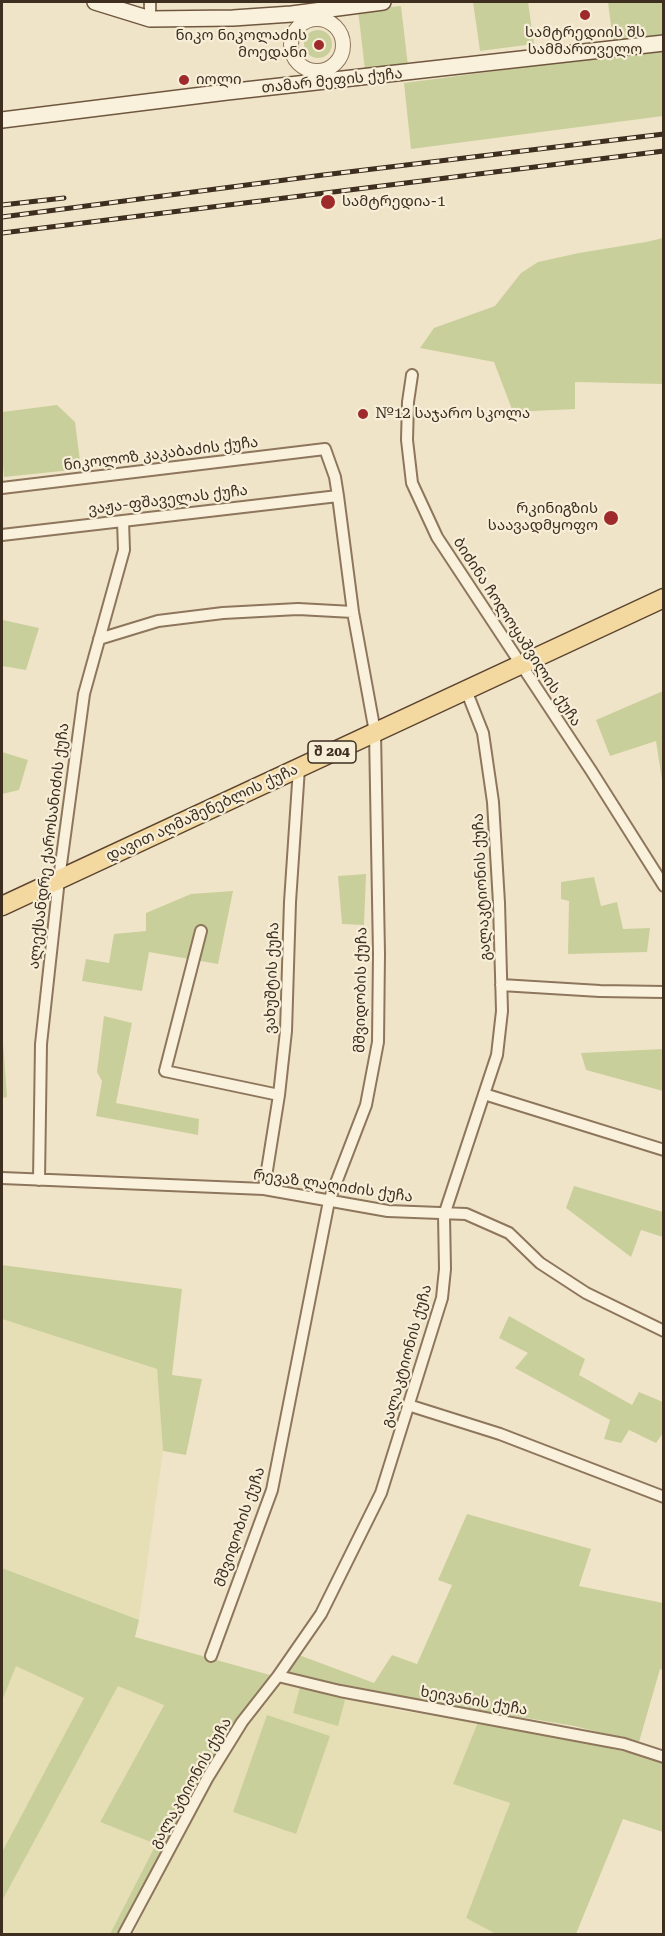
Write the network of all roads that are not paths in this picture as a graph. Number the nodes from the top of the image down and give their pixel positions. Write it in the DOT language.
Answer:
graph roads {
  1 [pos="95,2"];
  2 [pos="150,2"];
  3 [pos="383,2"];
  4 [pos="306,7"];
  5 [pos="292,8"];
  6 [pos="150,19"];
  7 [pos="324,20"];
  8 [pos="296,30"];
  9 [pos="663,43"];
  10 [pos="337,61"];
  11 [pos="305,68"];
  12 [pos="330,81"];
  13 [pos="315,84"];
  14 [pos="2,120"];
  15 [pos="412,375"];
  16 [pos="325,449"];
  17 [pos="2,488"];
  18 [pos="338,496"];
  19 [pos="123,521"];
  20 [pos="2,534"];
  21 [pos="663,598"];
  22 [pos="353,612"];
  23 [pos="99,639"];
  24 [pos="520,665"];
  25 [pos="466,690"];
  26 [pos="375,732"];
  27 [pos="299,768"];
  28 [pos="659,873"];
  29 [pos="59,879"];
  30 [pos="663,886"];
  31 [pos="2,906"];
  32 [pos="201,931"];
  33 [pos="501,985"];
  34 [pos="663,992"];
  35 [pos="484,1094"];
  36 [pos="279,1095"];
  37 [pos="663,1150"];
  38 [pos="2,1178"];
  39 [pos="39,1180"];
  40 [pos="264,1189"];
  41 [pos="329,1201"];
  42 [pos="444,1215"];
  43 [pos="663,1331"];
  44 [pos="408,1405"];
  45 [pos="663,1497"];
  46 [pos="211,1656"];
  47 [pos="278,1676"];
  48 [pos="663,1757"];
  49 [pos="124,1935"];
  1 -- 6 [label="main road"];
  2 -- 6 [label="street"];
  3 -- 4 [label="main road"];
  4 -- 5 [label="main road"];
  4 -- 7 [label="street"];
  5 -- 6 [label="main road"];
  5 -- 8 [label="street"];
  7 -- 8 [label="street"];
  7 -- 10 [label="street"];
  8 -- 11 [label="street"];
  9 -- 12 [label="main road, თამარ მეფის ქუჩა"];
  10 -- 11 [label="street"];
  10 -- 12 [label="street"];
  11 -- 13 [label="street"];
  12 -- 13 [label="main road, თამარ მეფის ქუჩა"];
  13 -- 14 [label="main road, თამარ მეფის ქუჩა"];
  15 -- 24 [label="street, ბიძინა ჩოლოყაშვილის ქუჩა"];
  16 -- 17 [label="street, ნიკოლოზ კაკაბაძის ქუჩა"];
  16 -- 18 [label="street, მშვიდობის ქუჩა"];
  18 -- 19 [label="street, ვაჟა-ფშაველას ქუჩა"];
  18 -- 22 [label="street, მშვიდობის ქუჩა"];
  19 -- 20 [label="street, ვაჟა-ფშაველას ქუჩა"];
  19 -- 23 [label="street, ალექსანდრე ქაროსანიძის ქუჩა"];
  21 -- 24 [label="main road, დავით აღმაშენებლის ქუჩა / შ 204"];
  22 -- 23 [label="street"];
  22 -- 26 [label="street, მშვიდობის ქუჩა"];
  23 -- 29 [label="street, ალექსანდრე ქაროსანიძის ქუჩა"];
  24 -- 25 [label="main road, დავით აღმაშენებლის ქუჩა / შ 204"];
  24 -- 28 [label="street, ბიძინა ჩოლოყაშვილის ქუჩა"];
  25 -- 26 [label="main road, დავით აღმაშენებლის ქუჩა / შ 204"];
  25 -- 33 [label="street, გალაკტიონის ქუჩა"];
  26 -- 27 [label="main road, დავით აღმაშენებლის ქუჩა / შ 204"];
  26 -- 41 [label="street, მშვიდობის ქუჩა"];
  27 -- 29 [label="main road, დავით აღმაშენებლის ქუჩა / შ 204"];
  27 -- 36 [label="street, ვახუშტის ქუჩა"];
  28 -- 30 [label="street, ბიძინა ჩოლოყაშვილის ქუჩა"];
  29 -- 31 [label="main road, დავით აღმაშენებლის ქუჩა / შ 204"];
  29 -- 39 [label="street, ალექსანდრე ქაროსანიძის ქუჩა"];
  32 -- 36 [label="street"];
  33 -- 34 [label="street"];
  33 -- 35 [label="street, გალაკტიონის ქუჩა"];
  35 -- 37 [label="street"];
  35 -- 42 [label="street, გალაკტიონის ქუჩა"];
  36 -- 40 [label="street, ვახუშტის ქუჩა"];
  38 -- 39 [label="street, რევაზ ლაღიძის ქუჩა"];
  39 -- 40 [label="street, რევაზ ლაღიძის ქუჩა"];
  40 -- 41 [label="street, რევაზ ლაღიძის ქუჩა"];
  41 -- 42 [label="street, რევაზ ლაღიძის ქუჩა"];
  41 -- 46 [label="street, მშვიდობის ქუჩა"];
  42 -- 43 [label="street, რევაზ ლაღიძის ქუჩა"];
  42 -- 44 [label="street, გალაკტიონის ქუჩა"];
  44 -- 45 [label="street"];
  44 -- 47 [label="street, გალაკტიონის ქუჩა"];
  47 -- 48 [label="street, ხეივანის ქუჩა"];
  47 -- 49 [label="street, გალაკტიონის ქუჩა"];
}
